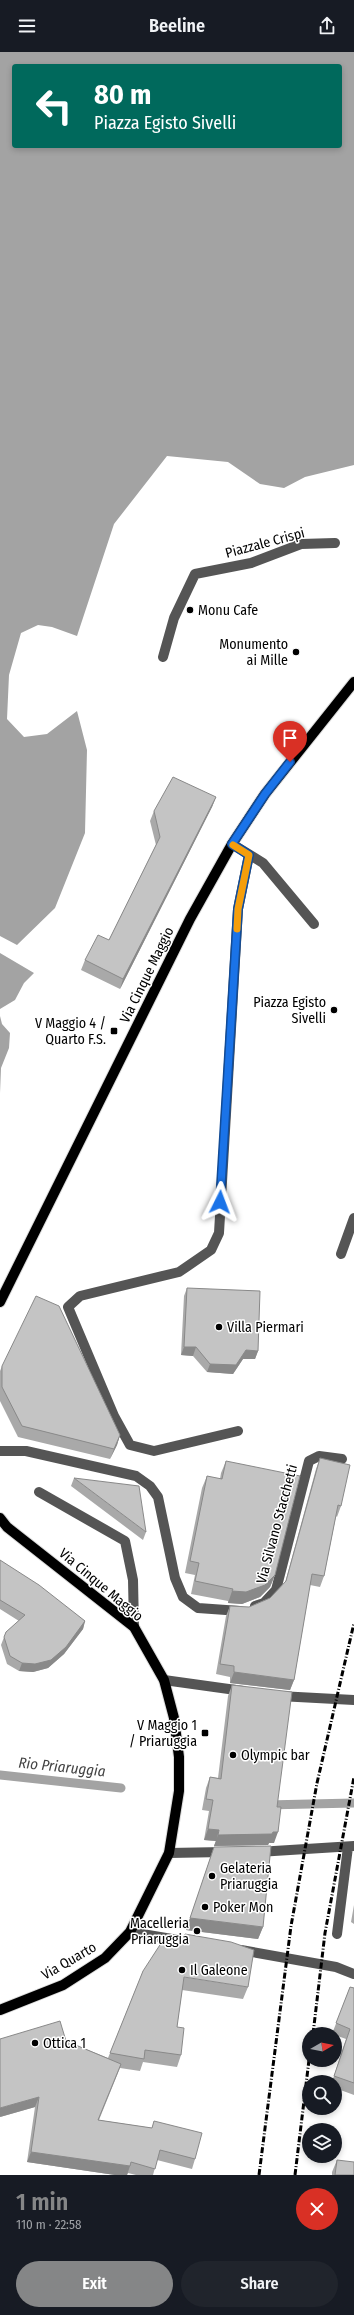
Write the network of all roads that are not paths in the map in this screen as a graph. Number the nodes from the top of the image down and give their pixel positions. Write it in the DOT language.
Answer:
graph roads {
  1 [pos="335,543"];
  2 [pos="163,657"];
  3 [pos="354,682"];
  4 [pos="232,844"];
  5 [pos="249,855"];
  6 [pos="314,924"];
  7 [pos="354,1218"];
  8 [pos="341,1254"];
  9 [pos="0,1302"];
  10 [pos="238,1431"];
  11 [pos="0,1451"];
  12 [pos="342,1459"];
  13 [pos="39,1492"];
  14 [pos="0,1518"];
  15 [pos="134,1627"];
  16 [pos="164,1680"];
  17 [pos="253,1693"];
  18 [pos="268,1695"];
  19 [pos="354,1700"];
  20 [pos="351,1847"];
  21 [pos="233,1852"];
  22 [pos="248,1852"];
  23 [pos="169,1853"];
  24 [pos="130,1932"];
  25 [pos="337,1934"];
  26 [pos="190,1942"];
  27 [pos="228,1948"];
  28 [pos="354,1974"];
  29 [pos="0,2010"];
  1 -- 2 [label="street, Piazzale Crispi"];
  3 -- 4 [label="main road, Via Cinque Maggio"];
  4 -- 5 [label="street"];
  4 -- 9 [label="main road, Via Cinque Maggio"];
  5 -- 6 [label="street"];
  5 -- 10 [label="street"];
  7 -- 8 [label="street"];
  11 -- 12 [label="street, Via Silvano Stacchetti"];
  13 -- 15 [label="street"];
  14 -- 15 [label="main road, Via Cinque Maggio"];
  15 -- 16 [label="main road, Via Cinque Maggio"];
  16 -- 17 [label="street"];
  16 -- 23 [label="main road, Via Cinque Maggio"];
  18 -- 19 [label="street"];
  20 -- 22 [label="street"];
  20 -- 25 [label="street"];
  21 -- 23 [label="street"];
  23 -- 24 [label="main road, Via Quarto"];
  24 -- 26 [label="street"];
  24 -- 29 [label="main road, Via Quarto"];
  27 -- 28 [label="street"];
}
